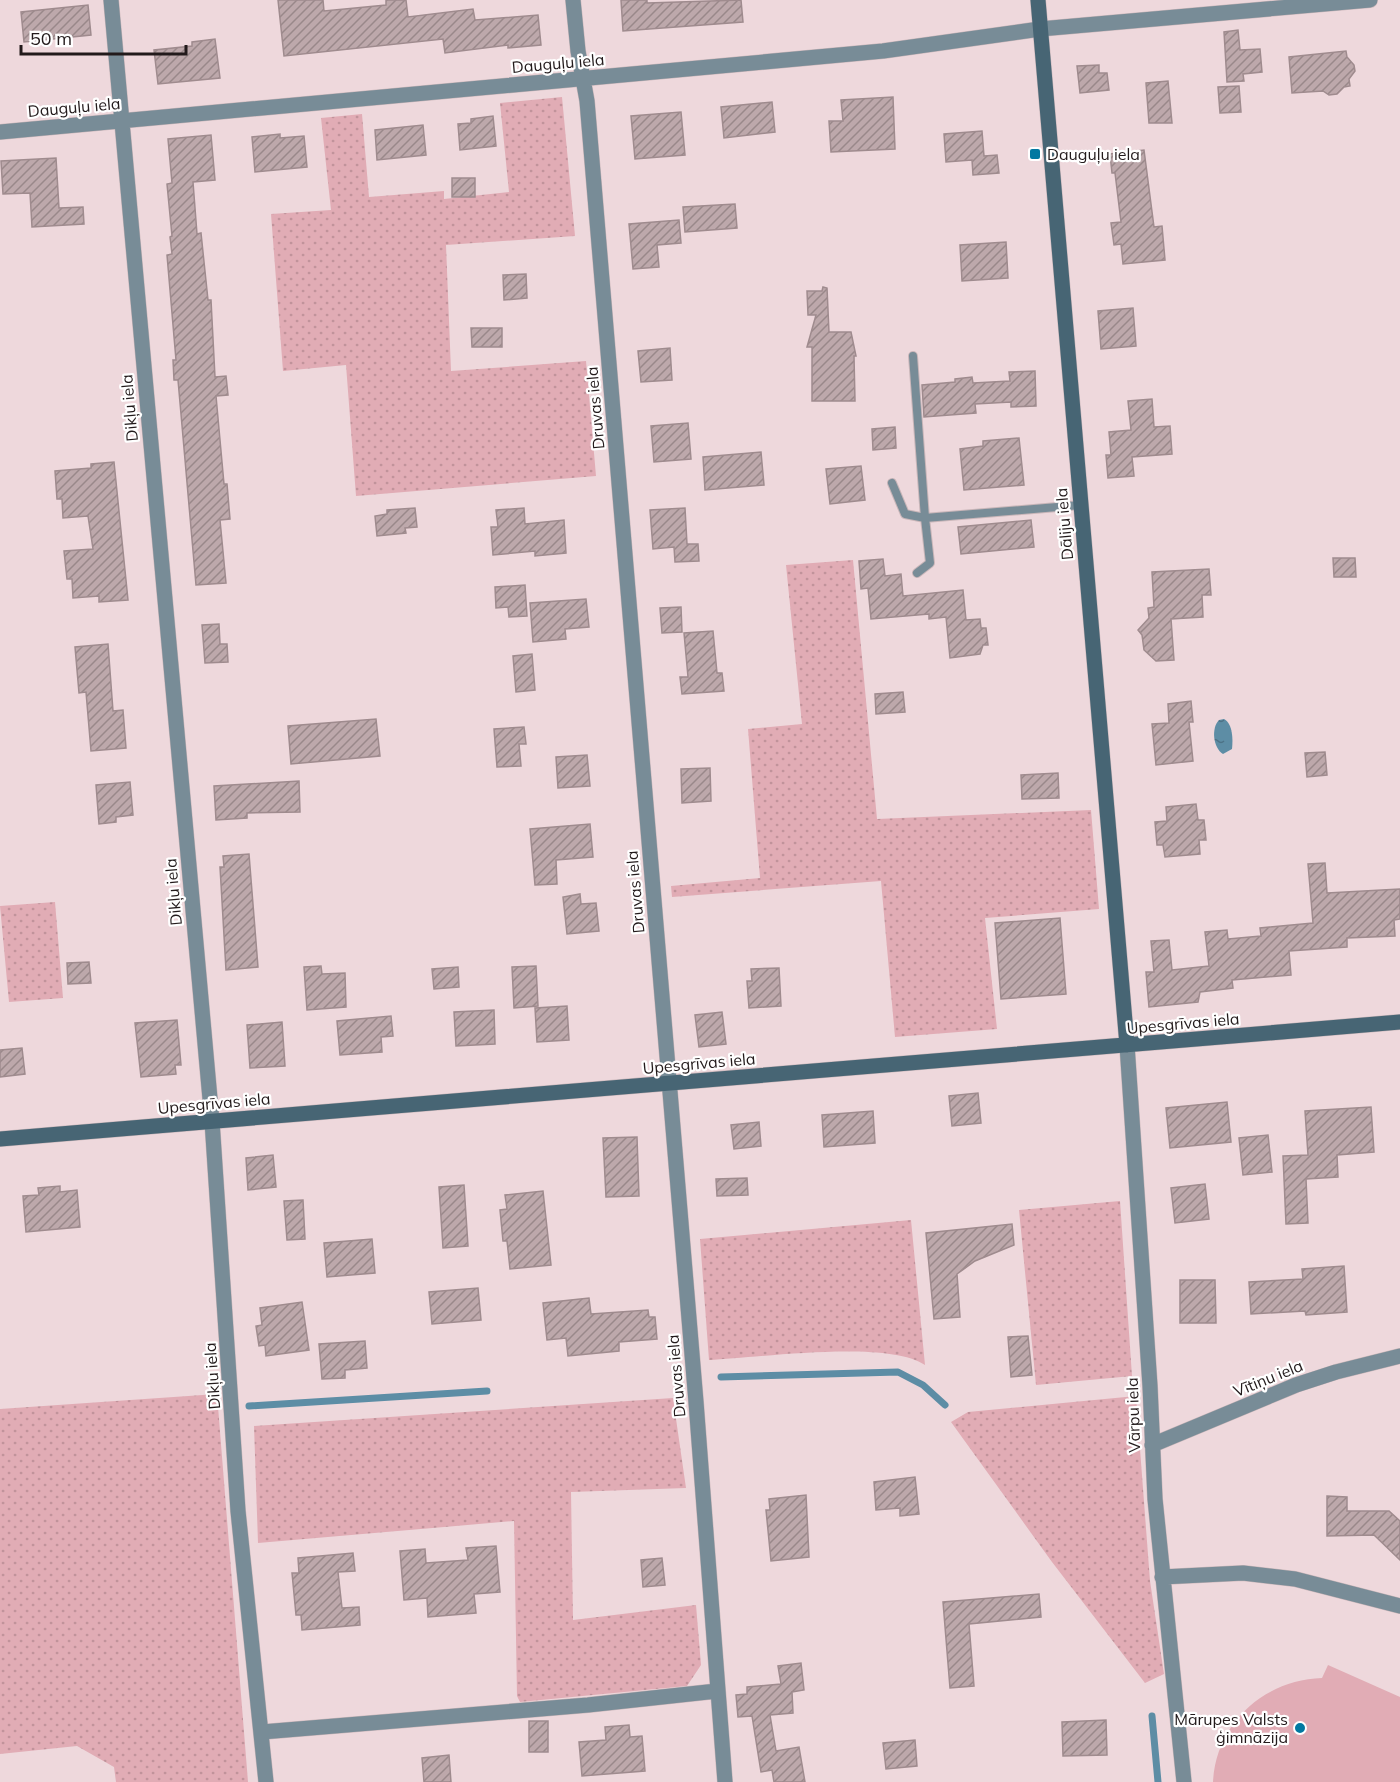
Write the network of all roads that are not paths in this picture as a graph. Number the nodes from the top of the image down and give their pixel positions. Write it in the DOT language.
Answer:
graph roads {
  1 [pos="111,0"];
  2 [pos="573,0"];
  3 [pos="1038,0"];
  4 [pos="1370,0"];
  5 [pos="1040,29"];
  6 [pos="583,78"];
  7 [pos="121,121"];
  8 [pos="0,132"];
  9 [pos="913,357"];
  10 [pos="892,483"];
  11 [pos="1081,506"];
  12 [pos="925,518"];
  13 [pos="918,573"];
  14 [pos="1400,1022"];
  15 [pos="1127,1045"];
  16 [pos="669,1083"];
  17 [pos="212,1121"];
  18 [pos="0,1139"];
  19 [pos="1400,1356"];
  20 [pos="1152,1445"];
  21 [pos="1161,1577"];
  22 [pos="1400,1606"];
  23 [pos="717,1691"];
  24 [pos="262,1732"];
  25 [pos="266,1782"];
  26 [pos="725,1782"];
  27 [pos="1184,1782"];
  1 -- 7 [label="street, Dikļu iela"];
  2 -- 6 [label="street, Druvas iela"];
  3 -- 5 [label="street, Dāliju iela"];
  4 -- 5 [label="street, Dauguļu iela"];
  5 -- 6 [label="street, Dauguļu iela"];
  5 -- 11 [label="street, Dāliju iela"];
  6 -- 7 [label="street, Dauguļu iela"];
  6 -- 16 [label="street, Druvas iela"];
  7 -- 8 [label="street, Dauguļu iela"];
  7 -- 17 [label="street, Dikļu iela"];
  9 -- 12 [label="lane"];
  10 -- 12 [label="lane"];
  11 -- 12 [label="lane"];
  11 -- 15 [label="street, Dāliju iela"];
  12 -- 13 [label="lane"];
  14 -- 15 [label="street, Upesgrīvas iela"];
  15 -- 16 [label="street, Upesgrīvas iela"];
  15 -- 20 [label="street, Vārpu iela"];
  16 -- 17 [label="street, Upesgrīvas iela"];
  16 -- 23 [label="street, Druvas iela"];
  17 -- 18 [label="street, Upesgrīvas iela"];
  17 -- 24 [label="street, Dikļu iela"];
  19 -- 20 [label="street, Vītiņu iela"];
  20 -- 21 [label="street, Vārpu iela"];
  21 -- 22 [label="street"];
  21 -- 27 [label="street, Vārpu iela"];
  23 -- 24 [label="street"];
  23 -- 26 [label="street, Druvas iela"];
  24 -- 25 [label="street, Dikļu iela"];
}
